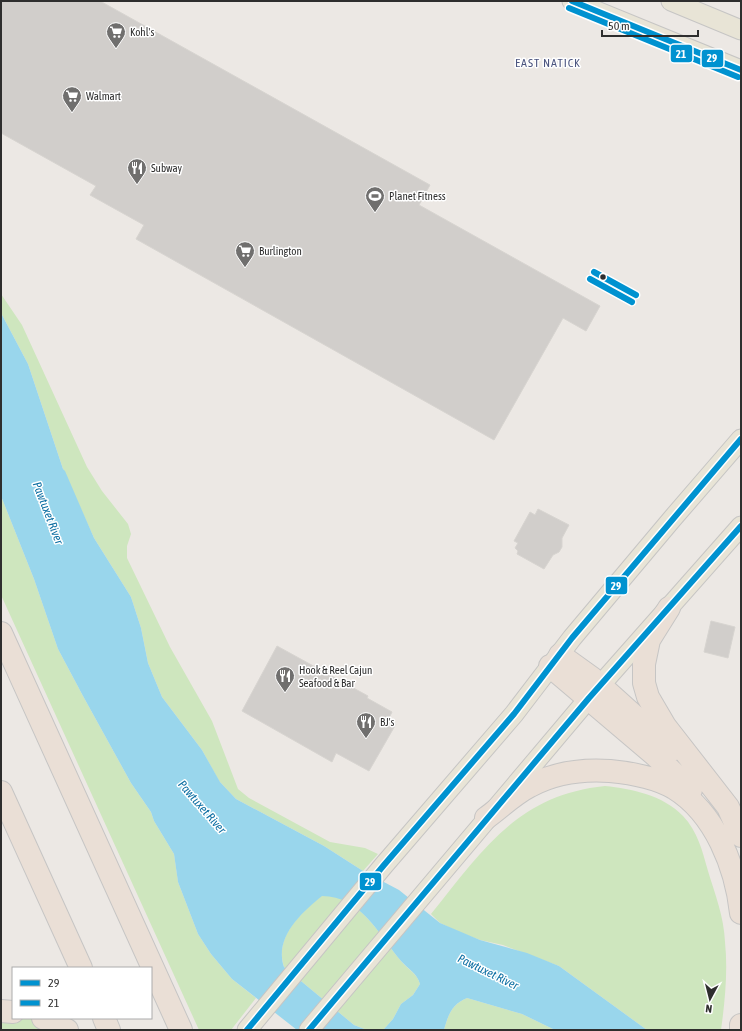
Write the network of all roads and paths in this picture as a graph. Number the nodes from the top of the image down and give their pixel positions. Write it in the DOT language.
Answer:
graph roads {
  1 [pos="572,1"];
  2 [pos="671,1"];
  3 [pos="741,30"];
  4 [pos="741,70"];
  5 [pos="741,439"];
  6 [pos="741,526"];
  7 [pos="669,608"];
  8 [pos="1,634"];
  9 [pos="555,660"];
  10 [pos="594,692"];
  11 [pos="708,782"];
  12 [pos="1,792"];
  13 [pos="486,818"];
  14 [pos="713,829"];
  15 [pos="741,836"];
  16 [pos="741,913"];
  17 [pos="81,967"];
  18 [pos="1,1011"];
  19 [pos="12,1012"];
  20 [pos="45,1019"];
  21 [pos="104,1019"];
  22 [pos="741,1025"];
  23 [pos="67,1030"];
  24 [pos="109,1030"];
  25 [pos="181,1030"];
  26 [pos="247,1030"];
  27 [pos="309,1030"];
  28 [pos="741,1030"];
  1 -- 4 [label="main road"];
  2 -- 3 [label="main road"];
  5 -- 9 [label="main road"];
  6 -- 7 [label="main road"];
  7 -- 10 [label="main road"];
  7 -- 11 [label="highway"];
  8 -- 25 [label="highway"];
  9 -- 10 [label="highway"];
  9 -- 26 [label="main road"];
  10 -- 11 [label="highway"];
  10 -- 13 [label="main road"];
  10 -- 14 [label="highway"];
  11 -- 15 [label="highway"];
  12 -- 17 [label="highway"];
  13 -- 14 [label="highway"];
  13 -- 27 [label="main road"];
  14 -- 16 [label="highway"];
  18 -- 19 [label="highway"];
  20 -- 23 [label="highway"];
  21 -- 24 [label="highway"];
  22 -- 28 [label="highway"];
}
